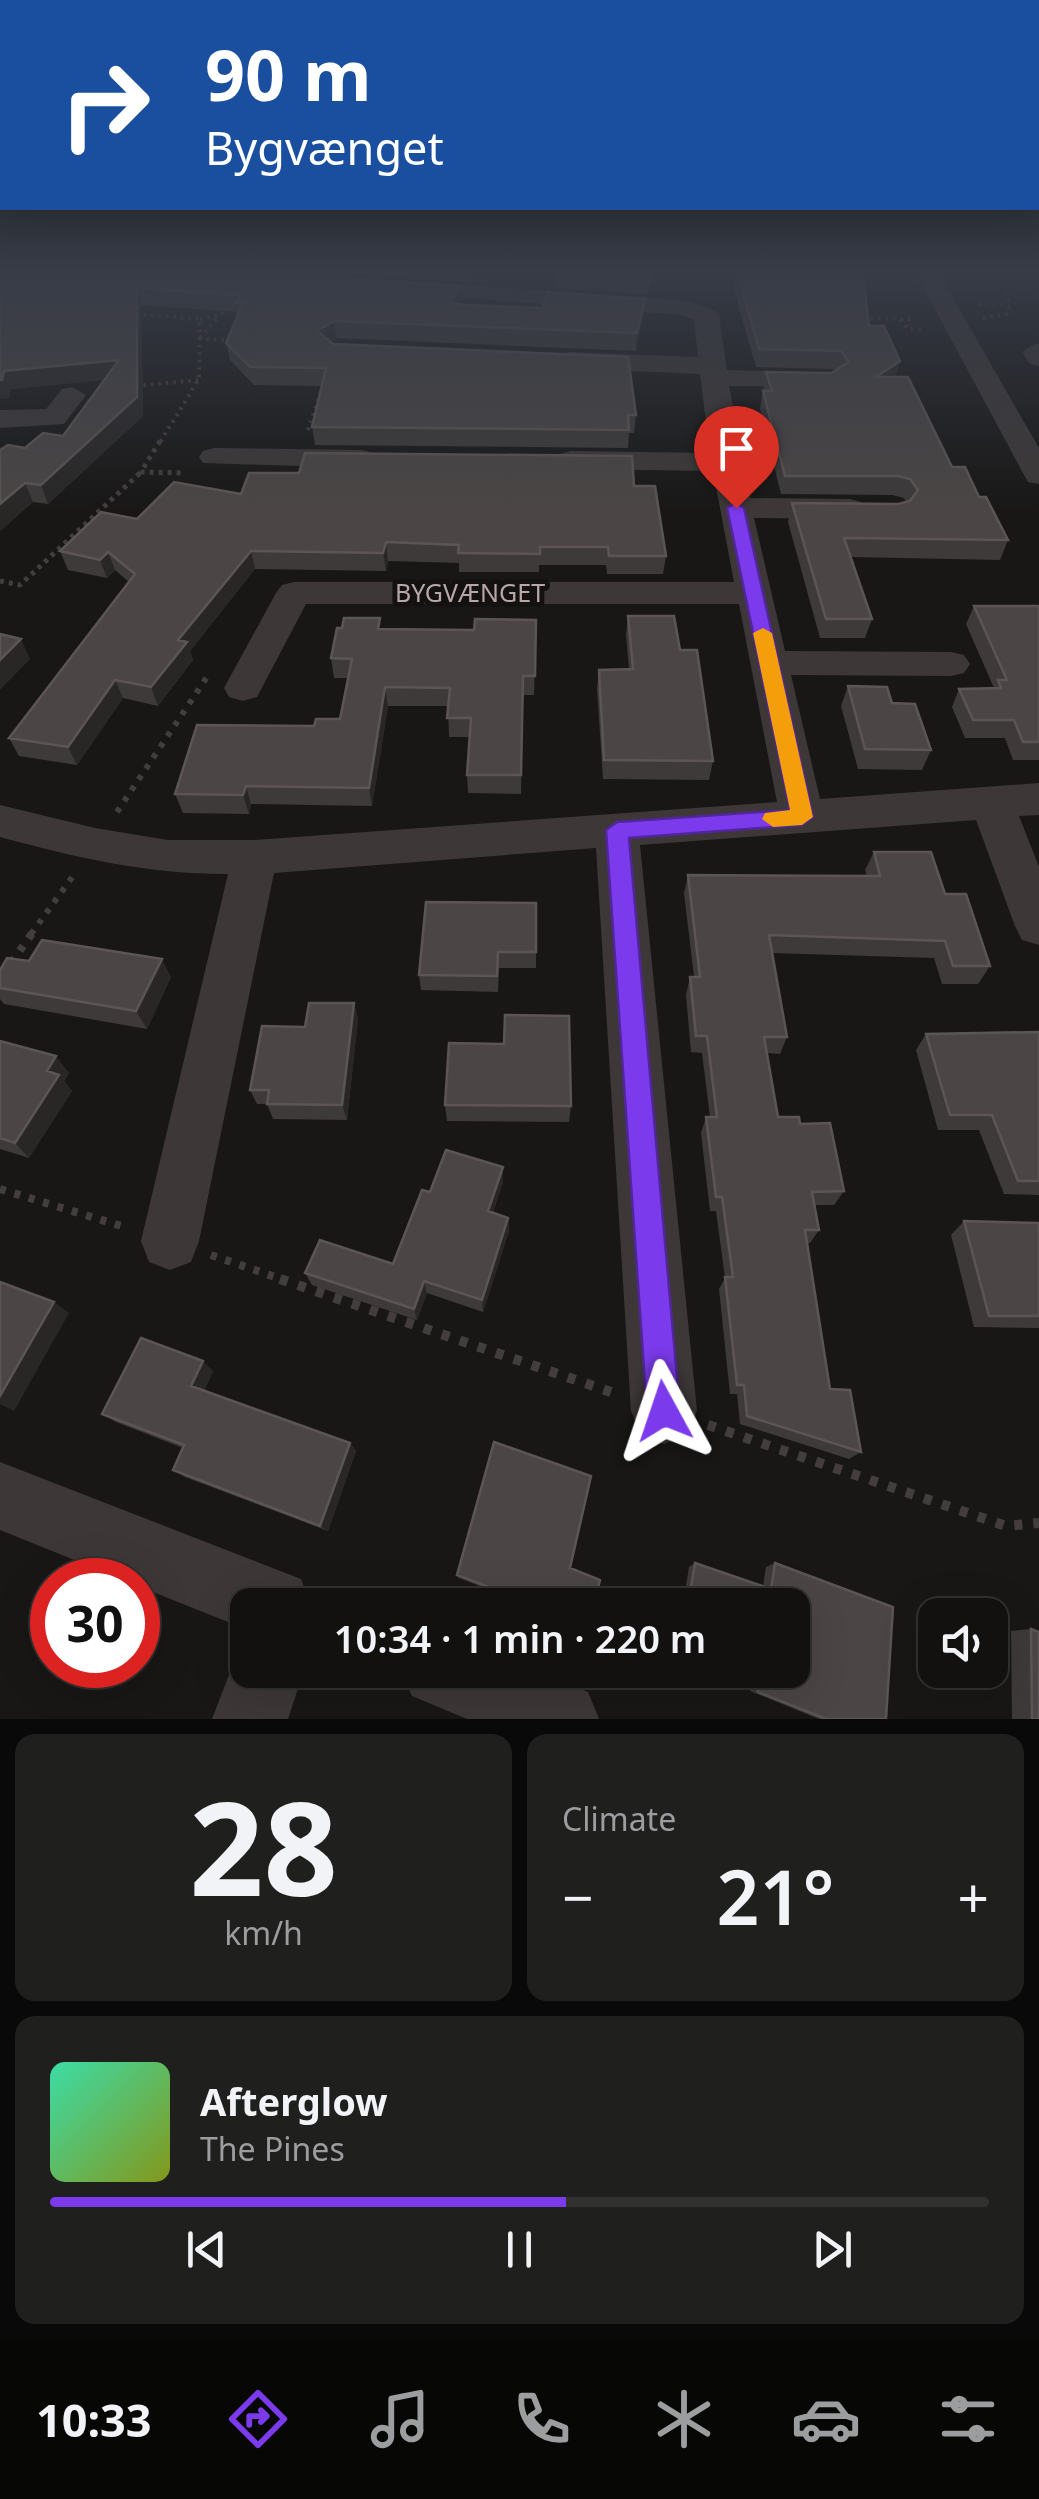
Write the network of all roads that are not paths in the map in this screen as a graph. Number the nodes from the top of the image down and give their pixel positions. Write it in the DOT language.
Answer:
graph roads {
  1 [pos="711,352"];
  2 [pos="970,352"];
  3 [pos="534,359"];
  4 [pos="714,372"];
  5 [pos="826,379"];
  6 [pos="72,395"];
  7 [pos="1004,415"];
  8 [pos="1039,415"];
  9 [pos="0,419"];
  10 [pos="395,459"];
  11 [pos="551,460"];
  12 [pos="726,462"];
  13 [pos="206,465"];
  14 [pos="1039,475"];
  15 [pos="736,508"];
  16 [pos="872,509"];
  17 [pos="754,593"];
  18 [pos="769,663"];
  19 [pos="951,664"];
  20 [pos="243,688"];
  21 [pos="1039,799"];
  22 [pos="991,801"];
  23 [pos="802,817"];
  24 [pos="0,821"];
  25 [pos="617,830"];
  26 [pos="255,857"];
  27 [pos="1039,926"];
  28 [pos="170,1241"];
  29 [pos="664,1411"];
  30 [pos="0,1496"];
  31 [pos="232,1588"];
  32 [pos="261,1688"];
  33 [pos="484,1688"];
  34 [pos="250,1719"];
  35 [pos="562,1719"];
  1 -- 4 [label="street"];
  2 -- 7 [label="street"];
  3 -- 4 [label="street"];
  4 -- 5 [label="street"];
  4 -- 12 [label="street"];
  6 -- 9 [label="street"];
  7 -- 8 [label="street"];
  7 -- 14 [label="street"];
  10 -- 13 [label="street"];
  11 -- 12 [label="street"];
  12 -- 15 [label="street"];
  15 -- 16 [label="street"];
  15 -- 17 [label="street"];
  17 -- 18 [label="street"];
  17 -- 20 [label="street, BYGVÆNGET"];
  18 -- 19 [label="street"];
  18 -- 23 [label="street"];
  21 -- 22 [label="street"];
  22 -- 23 [label="street"];
  22 -- 27 [label="street"];
  23 -- 25 [label="street"];
  24 -- 26 [label="street"];
  25 -- 26 [label="street"];
  25 -- 29 [label="street"];
  26 -- 28 [label="street"];
  30 -- 31 [label="street"];
  32 -- 34 [label="street"];
  33 -- 35 [label="street"];
}
